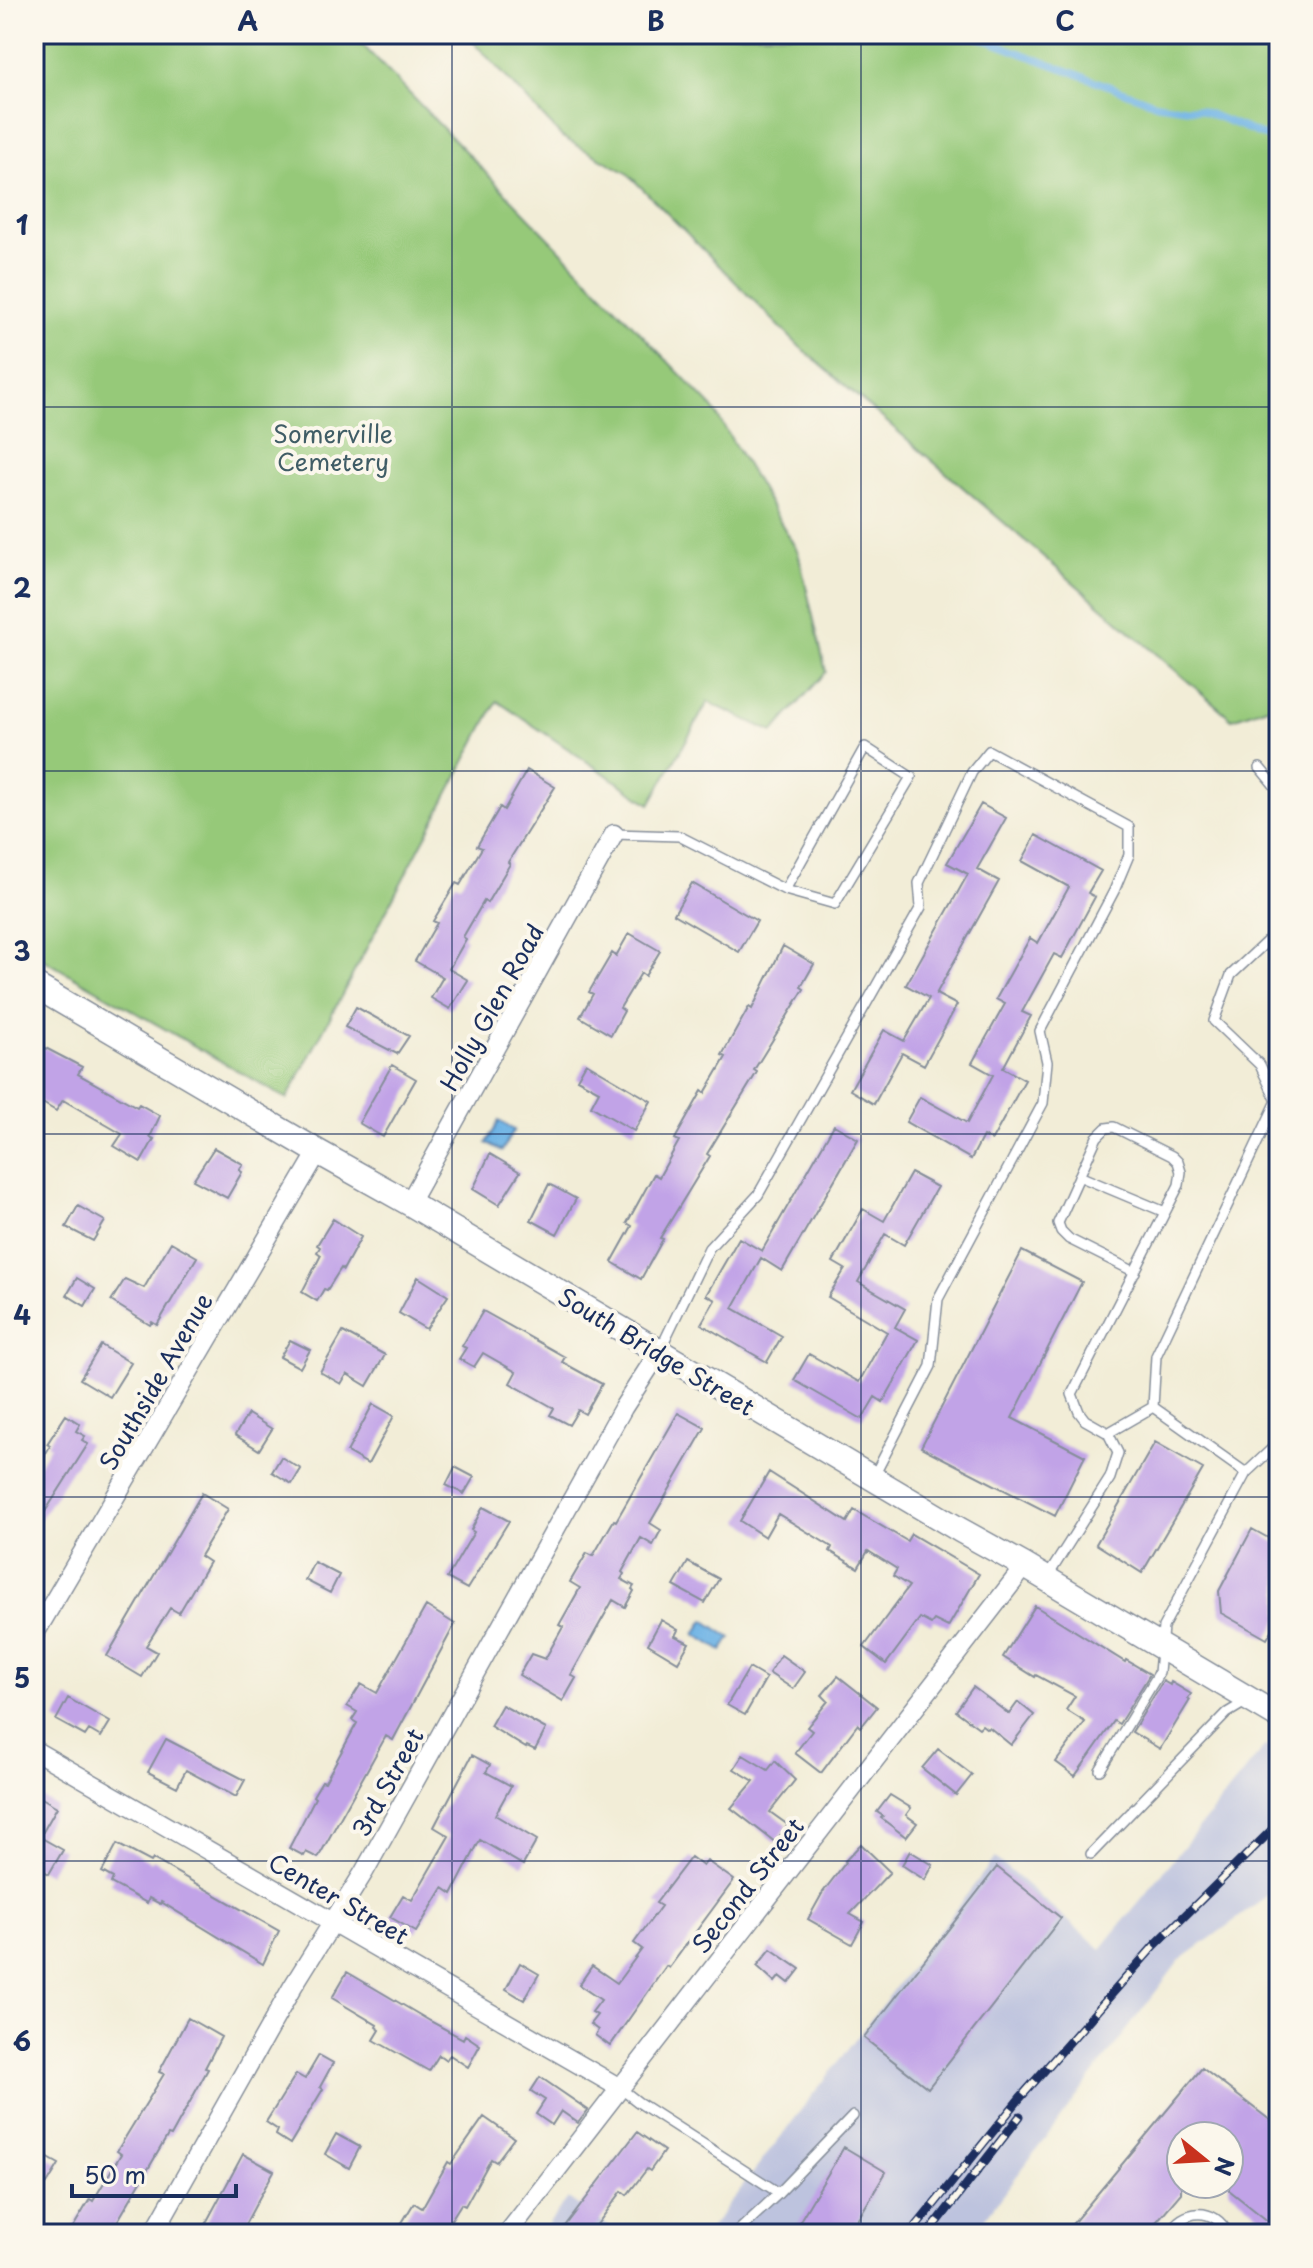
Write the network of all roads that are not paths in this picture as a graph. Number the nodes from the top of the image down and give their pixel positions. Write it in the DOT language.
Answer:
graph roads {
  1 [pos="1260,768"];
  2 [pos="1279,791"];
  3 [pos="614,834"];
  4 [pos="785,890"];
  5 [pos="1279,930"];
  6 [pos="34,985"];
  7 [pos="318,1152"];
  8 [pos="1079,1176"];
  9 [pos="409,1203"];
  10 [pos="1165,1212"];
  11 [pos="1135,1272"];
  12 [pos="659,1352"];
  13 [pos="1153,1407"];
  14 [pos="1108,1433"];
  15 [pos="1279,1442"];
  16 [pos="1246,1473"];
  17 [pos="872,1479"];
  18 [pos="1025,1566"];
  19 [pos="1046,1579"];
  20 [pos="34,1635"];
  21 [pos="1160,1648"];
  22 [pos="1250,1699"];
  23 [pos="1279,1717"];
  24 [pos="34,1750"];
  25 [pos="1100,1770"];
  26 [pos="1091,1854"];
  27 [pos="333,1921"];
  28 [pos="620,2088"];
  29 [pos="853,2116"];
  30 [pos="779,2193"];
  31 [pos="153,2234"];
  32 [pos="507,2234"];
  33 [pos="735,2234"];
  34 [pos="1169,2234"];
  35 [pos="1228,2234"];
  1 -- 2 [label="lane"];
  3 -- 4 [label="lane"];
  3 -- 9 [label="street, Holly Glen Road"];
  4 -- 4 [label="lane"];
  5 -- 13 [label="lane"];
  6 -- 7 [label="street, South Bridge Street"];
  7 -- 9 [label="street, South Bridge Street"];
  7 -- 20 [label="street, Southside Avenue"];
  8 -- 10 [label="lane"];
  8 -- 10 [label="lane"];
  8 -- 11 [label="lane"];
  9 -- 12 [label="street, South Bridge Street"];
  10 -- 11 [label="lane"];
  11 -- 14 [label="lane"];
  12 -- 17 [label="street, South Bridge Street"];
  12 -- 17 [label="lane"];
  12 -- 27 [label="street, 3rd Street"];
  13 -- 14 [label="lane"];
  13 -- 16 [label="lane"];
  14 -- 19 [label="lane"];
  15 -- 16 [label="lane"];
  16 -- 21 [label="lane"];
  17 -- 18 [label="street, South Bridge Street"];
  18 -- 19 [label="street, South Bridge Street"];
  18 -- 28 [label="street, Second Street"];
  19 -- 21 [label="street, South Bridge Street"];
  21 -- 22 [label="street, South Bridge Street"];
  21 -- 25 [label="lane"];
  22 -- 23 [label="street, South Bridge Street"];
  22 -- 26 [label="lane"];
  24 -- 27 [label="street, Center Street"];
  27 -- 28 [label="street, Center Street"];
  27 -- 31 [label="street, 3rd Street"];
  28 -- 30 [label="lane"];
  28 -- 32 [label="street, Second Street"];
  29 -- 30 [label="lane"];
  30 -- 33 [label="lane"];
  34 -- 35 [label="lane"];
}
